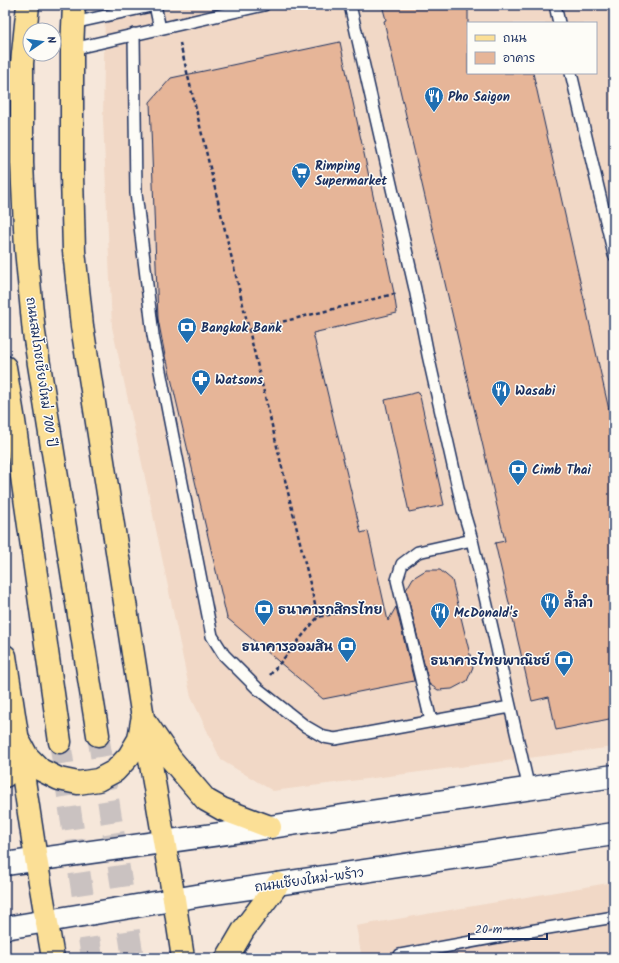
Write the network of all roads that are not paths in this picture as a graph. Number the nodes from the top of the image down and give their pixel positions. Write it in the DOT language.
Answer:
graph roads {
  1 [pos="28,5"];
  2 [pos="155,5"];
  3 [pos="264,5"];
  4 [pos="350,5"];
  5 [pos="555,5"];
  6 [pos="73,14"];
  7 [pos="559,22"];
  8 [pos="160,29"];
  9 [pos="134,34"];
  10 [pos="72,49"];
  11 [pos="571,74"];
  12 [pos="614,255"];
  13 [pos="5,366"];
  14 [pos="472,540"];
  15 [pos="5,656"];
  16 [pos="510,707"];
  17 [pos="143,718"];
  18 [pos="431,721"];
  19 [pos="98,735"];
  20 [pos="17,739"];
  21 [pos="60,742"];
  22 [pos="5,776"];
  23 [pos="614,776"];
  24 [pos="529,789"];
  25 [pos="270,827"];
  26 [pos="614,834"];
  27 [pos="164,842"];
  28 [pos="36,859"];
  29 [pos="5,864"];
  30 [pos="278,884"];
  31 [pos="174,899"];
  32 [pos="614,917"];
  33 [pos="47,921"];
  34 [pos="5,928"];
  35 [pos="53,958"];
  36 [pos="183,958"];
  37 [pos="227,958"];
  38 [pos="401,958"];
  1 -- 19 [label="main road, ถนนสมโภชเชียงใหม่ 700 ปี"];
  2 -- 6 [label="lane"];
  2 -- 8 [label="lane"];
  3 -- 8 [label="lane"];
  4 -- 14 [label="lane"];
  5 -- 7 [label="lane"];
  6 -- 10 [label="main road"];
  8 -- 9 [label="lane"];
  9 -- 10 [label="lane"];
  9 -- 18 [label="lane"];
  10 -- 17 [label="main road"];
  11 -- 12 [label="lane"];
  13 -- 21 [label="main road"];
  14 -- 16 [label="lane"];
  14 -- 18 [label="lane"];
  15 -- 20 [label="main road"];
  16 -- 18 [label="lane"];
  16 -- 24 [label="lane"];
  17 -- 20 [label="main road"];
  17 -- 25 [label="main road"];
  17 -- 27 [label="main road"];
  20 -- 22 [label="main road"];
  20 -- 28 [label="main road"];
  23 -- 24 [label="main road"];
  24 -- 25 [label="main road"];
  25 -- 27 [label="main road"];
  26 -- 30 [label="main road, ถนนเชียงใหม่-พร้าว"];
  27 -- 28 [label="main road"];
  27 -- 31 [label="main road"];
  28 -- 29 [label="main road"];
  28 -- 33 [label="main road"];
  30 -- 31 [label="main road, ถนนเชียงใหม่-พร้าว"];
  30 -- 37 [label="main road"];
  31 -- 33 [label="main road, ถนนเชียงใหม่-พร้าว"];
  31 -- 36 [label="main road"];
  32 -- 38 [label="lane"];
  33 -- 34 [label="main road, ถนนเชียงใหม่-พร้าว"];
  33 -- 35 [label="main road"];
}
